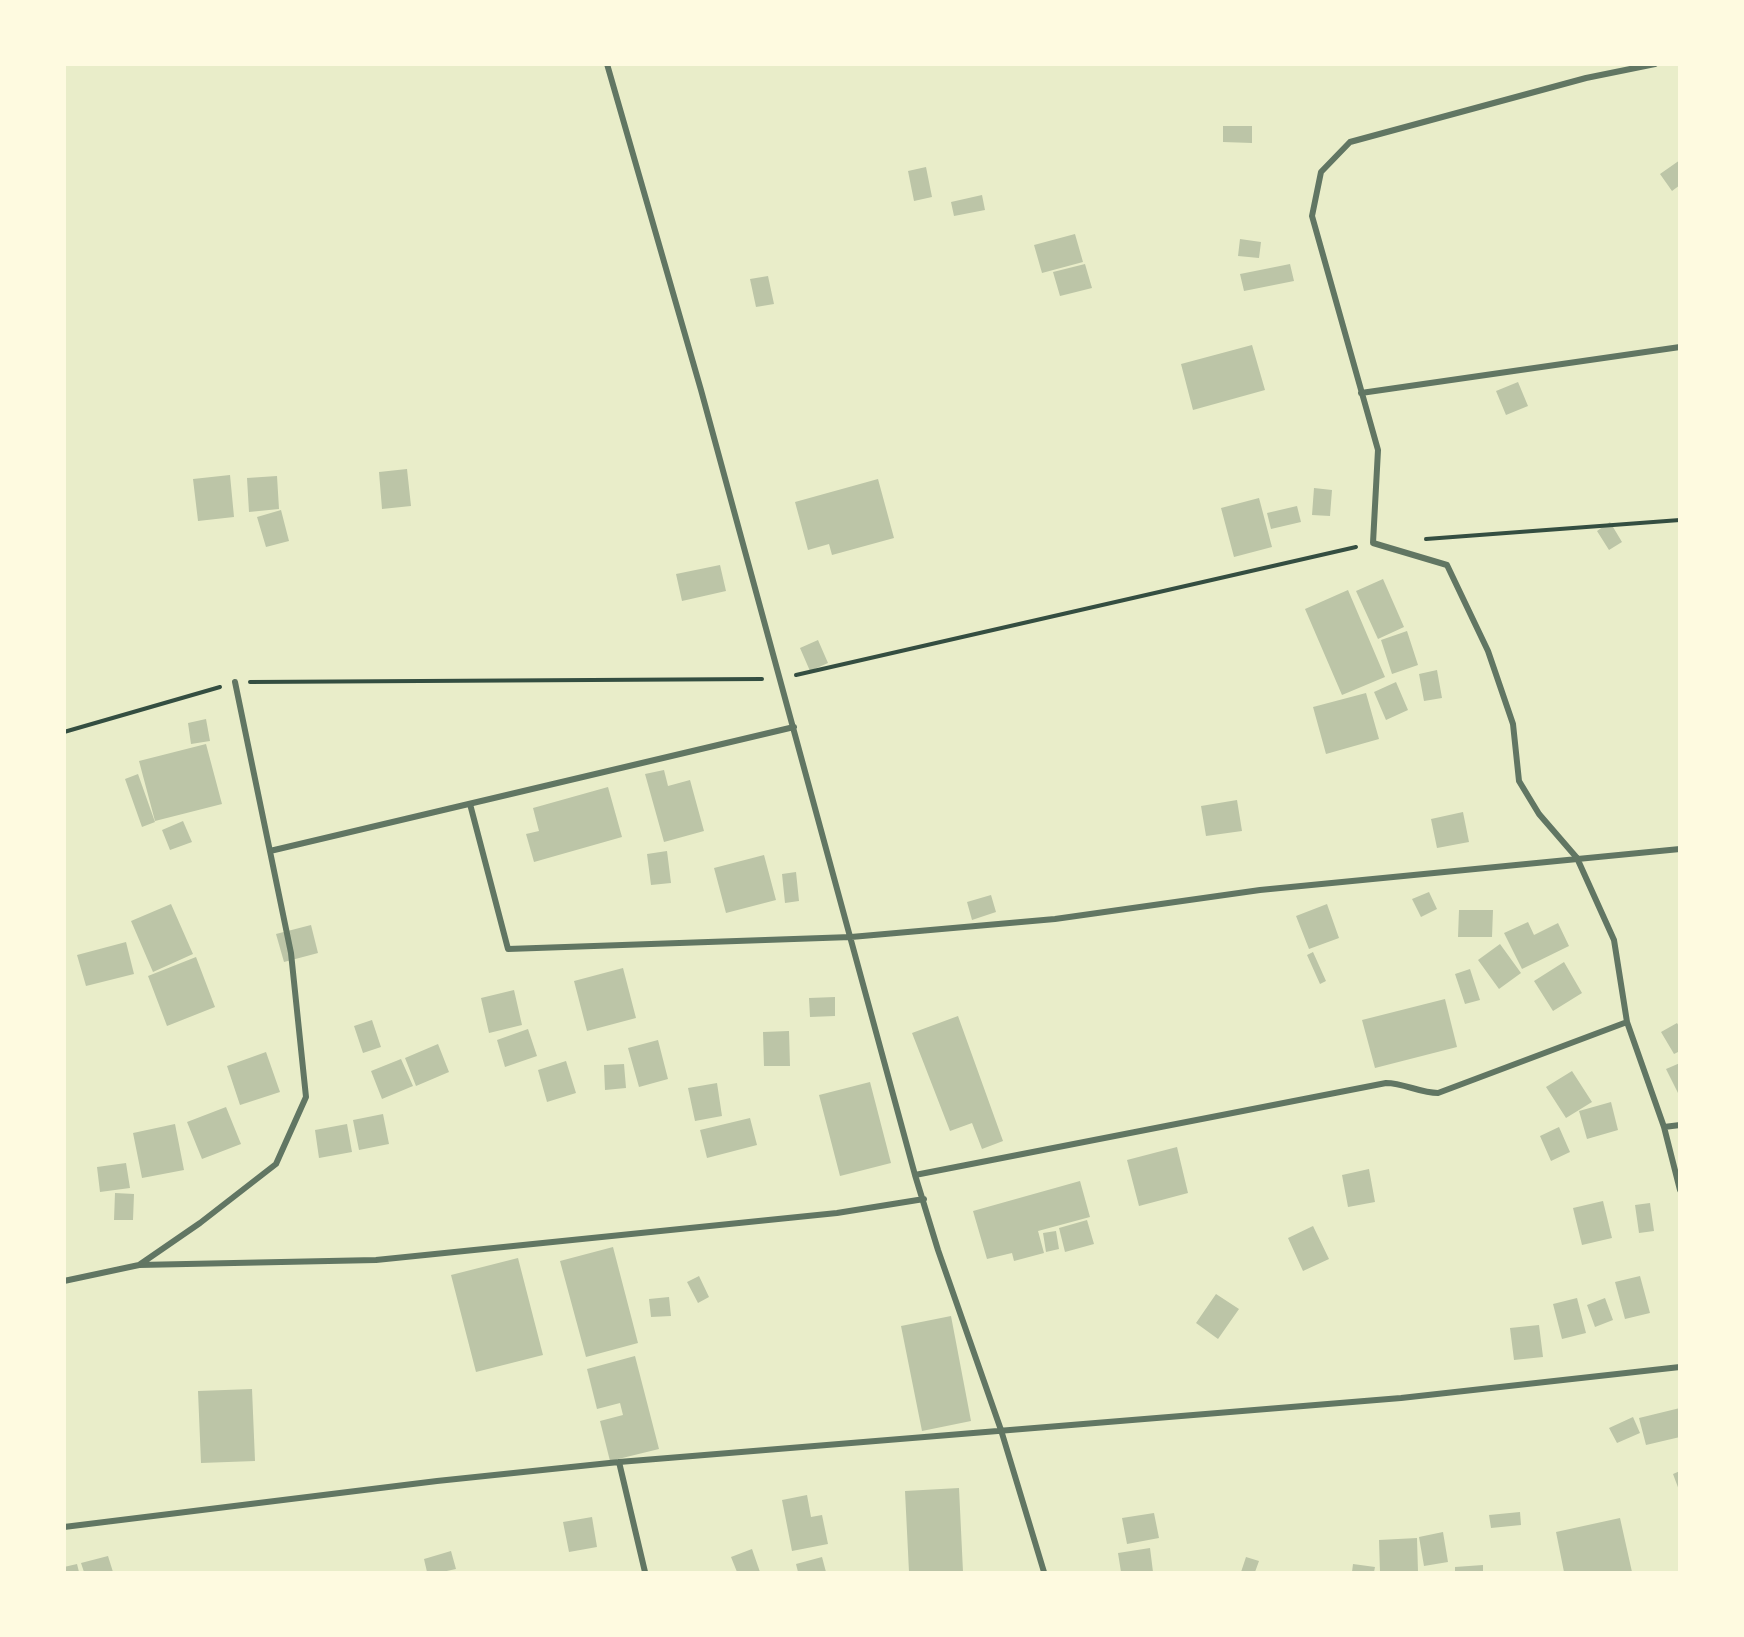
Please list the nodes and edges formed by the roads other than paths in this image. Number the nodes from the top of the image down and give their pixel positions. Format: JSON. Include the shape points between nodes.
{"nodes":[{"id":1,"x":607,"y":64,"type":"edge"},
{"id":2,"x":1655,"y":64,"type":"edge"},
{"id":3,"x":1680,"y":346,"type":"edge"},
{"id":4,"x":1361,"y":393,"type":"junction"},
{"id":5,"x":235,"y":682,"type":"road end"},
{"id":6,"x":794,"y":727,"type":"junction"},
{"id":7,"x":470,"y":804,"type":"junction"},
{"id":8,"x":1680,"y":849,"type":"edge"},
{"id":9,"x":270,"y":851,"type":"junction"},
{"id":10,"x":1577,"y":858,"type":"junction"},
{"id":11,"x":851,"y":938,"type":"junction"},
{"id":12,"x":1627,"y":1022,"type":"junction"},
{"id":13,"x":1680,"y":1125,"type":"edge"},
{"id":14,"x":1664,"y":1127,"type":"junction"},
{"id":15,"x":915,"y":1174,"type":"junction"},
{"id":16,"x":1680,"y":1190,"type":"edge"},
{"id":17,"x":924,"y":1200,"type":"junction"},
{"id":18,"x":139,"y":1265,"type":"junction"},
{"id":19,"x":64,"y":1281,"type":"edge"},
{"id":20,"x":1680,"y":1367,"type":"edge"},
{"id":21,"x":1001,"y":1430,"type":"junction"},
{"id":22,"x":619,"y":1462,"type":"junction"},
{"id":23,"x":64,"y":1527,"type":"edge"},
{"id":24,"x":645,"y":1572,"type":"edge"},
{"id":25,"x":1044,"y":1572,"type":"edge"}],
"edges":[{"from":1,"to":6,"type":"street"},
{"from":2,"to":4,"type":"street","via":[[1586,78],[1350,142],[1321,172],[1312,216]]},
{"from":3,"to":4,"type":"street"},
{"from":4,"to":10,"type":"street","via":[[1378,450],[1373,543],[1447,565],[1488,651],[1513,724],[1519,781],[1539,814]]},
{"from":5,"to":9,"type":"street"},
{"from":6,"to":7,"type":"street"},
{"from":6,"to":11,"type":"street"},
{"from":7,"to":9,"type":"street"},
{"from":7,"to":11,"type":"street","via":[[508,949]]},
{"from":8,"to":10,"type":"street"},
{"from":9,"to":18,"type":"street","via":[[291,953],[306,1097],[276,1164]]},
{"from":10,"to":11,"type":"street","via":[[1260,890],[1055,919]]},
{"from":10,"to":12,"type":"street","via":[[1614,940]]},
{"from":11,"to":15,"type":"street"},
{"from":12,"to":14,"type":"street"},
{"from":12,"to":15,"type":"street","via":[[1437,1093],[1386,1083]]},
{"from":13,"to":14,"type":"street"},
{"from":14,"to":16,"type":"street"},
{"from":15,"to":17,"type":"street"},
{"from":17,"to":18,"type":"street","via":[[837,1213],[376,1260]]},
{"from":17,"to":21,"type":"street"},
{"from":18,"to":19,"type":"street"},
{"from":20,"to":21,"type":"street","via":[[1401,1398]]},
{"from":21,"to":22,"type":"street"},
{"from":21,"to":25,"type":"street"},
{"from":22,"to":23,"type":"street"},
{"from":22,"to":24,"type":"street"}]}
